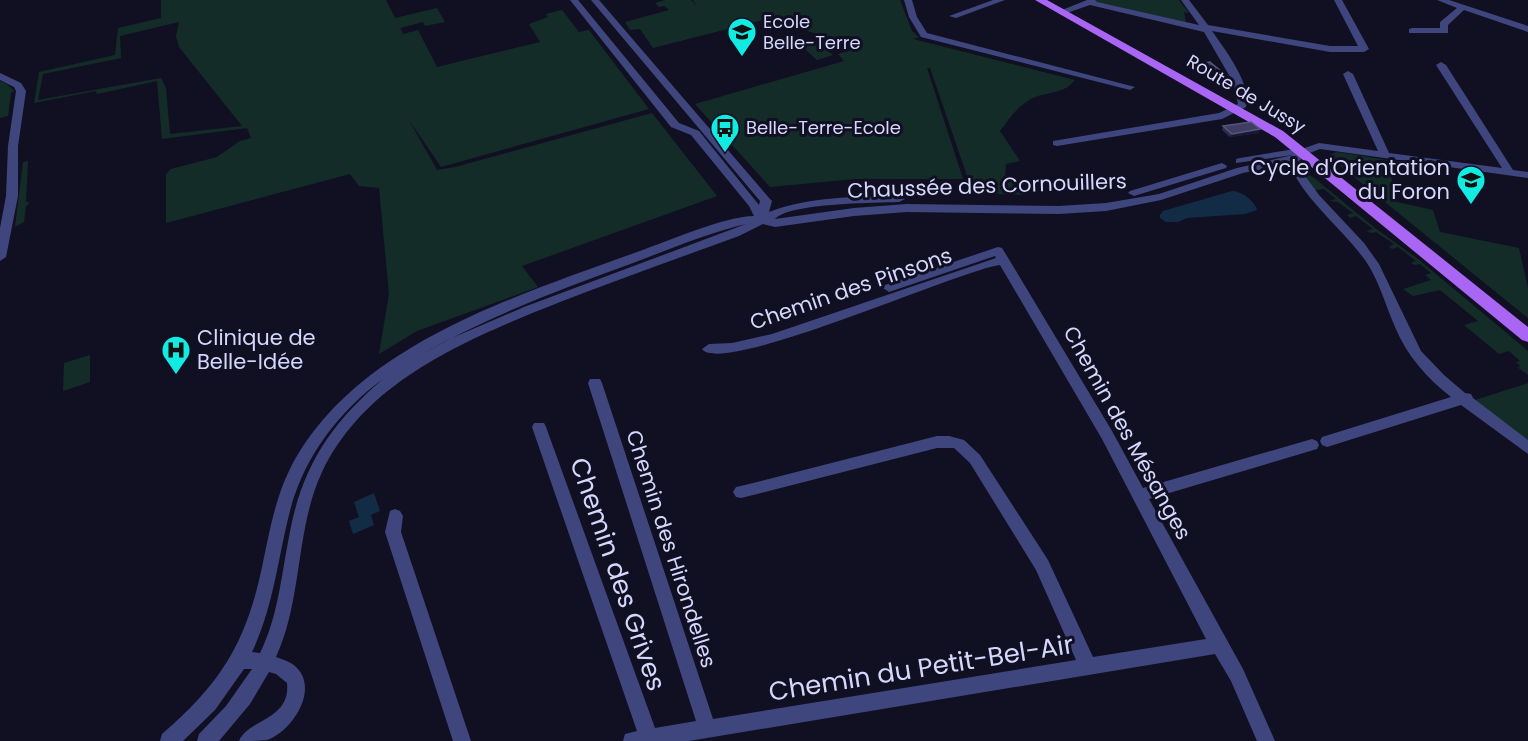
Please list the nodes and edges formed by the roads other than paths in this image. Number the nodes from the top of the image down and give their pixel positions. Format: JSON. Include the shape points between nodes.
{"nodes":[{"id":1,"x":574,"y":0,"type":"edge"},
{"id":2,"x":595,"y":0,"type":"edge"},
{"id":3,"x":908,"y":0,"type":"edge"},
{"id":4,"x":1001,"y":0,"type":"edge"},
{"id":5,"x":1040,"y":0,"type":"edge"},
{"id":6,"x":1185,"y":0,"type":"edge"},
{"id":7,"x":1338,"y":0,"type":"edge"},
{"id":8,"x":1441,"y":0,"type":"edge"},
{"id":9,"x":1091,"y":1,"type":"edge"},
{"id":10,"x":1463,"y":7,"type":"junction"},
{"id":11,"x":1061,"y":12,"type":"junction"},
{"id":12,"x":953,"y":16,"type":"dead end"},
{"id":13,"x":1207,"y":28,"type":"junction"},
{"id":14,"x":1528,"y":29,"type":"edge"},
{"id":15,"x":1412,"y":31,"type":"dead end"},
{"id":16,"x":1441,"y":65,"type":"dead end"},
{"id":17,"x":1348,"y":74,"type":"dead end"},
{"id":18,"x":0,"y":76,"type":"edge"},
{"id":19,"x":1130,"y":87,"type":"dead end"},
{"id":20,"x":1238,"y":109,"type":"junction"},
{"id":21,"x":1057,"y":143,"type":"dead end"},
{"id":22,"x":1303,"y":152,"type":"junction"},
{"id":23,"x":1385,"y":155,"type":"junction"},
{"id":24,"x":1510,"y":173,"type":"junction"},
{"id":25,"x":1528,"y":175,"type":"edge"},
{"id":26,"x":1300,"y":176,"type":"dead end"},
{"id":27,"x":761,"y":220,"type":"junction"},
{"id":28,"x":0,"y":257,"type":"edge"},
{"id":29,"x":1004,"y":261,"type":"junction"},
{"id":30,"x":889,"y":288,"type":"dead end"},
{"id":31,"x":1528,"y":336,"type":"edge"},
{"id":32,"x":709,"y":349,"type":"dead end"},
{"id":33,"x":595,"y":383,"type":"dead end"},
{"id":34,"x":1466,"y":398,"type":"junction"},
{"id":35,"x":539,"y":427,"type":"dead end"},
{"id":36,"x":1528,"y":448,"type":"edge"},
{"id":37,"x":741,"y":492,"type":"dead end"},
{"id":38,"x":1139,"y":496,"type":"junction"},
{"id":39,"x":395,"y":516,"type":"dead end"},
{"id":40,"x":1219,"y":645,"type":"junction"},
{"id":41,"x":241,"y":660,"type":"junction"},
{"id":42,"x":266,"y":663,"type":"junction"},
{"id":43,"x":1088,"y":667,"type":"junction"},
{"id":44,"x":707,"y":728,"type":"junction"},
{"id":45,"x":640,"y":740,"type":"edge"},
{"id":46,"x":169,"y":741,"type":"edge"},
{"id":47,"x":206,"y":741,"type":"edge"},
{"id":48,"x":248,"y":741,"type":"edge"},
{"id":49,"x":462,"y":741,"type":"edge"},
{"id":50,"x":1266,"y":741,"type":"edge"}],
"edges":[{"from":1,"to":27,"type":"street","via":[[675,125],[695,133],[754,205]]},
{"from":2,"to":27,"type":"street","via":[[766,201]]},
{"from":3,"to":19,"type":"street","via":[[924,35]]},
{"from":4,"to":12,"type":"street"},
{"from":5,"to":11,"type":"main road","name":"Route de Jussy"},
{"from":6,"to":13,"type":"street"},
{"from":7,"to":13,"type":"street","via":[[1364,49],[1330,49]]},
{"from":8,"to":10,"type":"street"},
{"from":9,"to":11,"type":"street"},
{"from":9,"to":13,"type":"street"},
{"from":10,"to":14,"type":"street"},
{"from":10,"to":15,"type":"street","via":[[1443,24],[1445,31]]},
{"from":11,"to":20,"type":"main road","name":"Route de Jussy"},
{"from":13,"to":20,"type":"street","via":[[1242,92],[1244,102]]},
{"from":16,"to":24,"type":"street"},
{"from":17,"to":23,"type":"street"},
{"from":18,"to":28,"type":"street","via":[[18,85],[21,91],[14,129],[12,196]]},
{"from":20,"to":21,"type":"street","via":[[1222,116]]},
{"from":20,"to":22,"type":"main road","name":"Route de Jussy"},
{"from":22,"to":23,"type":"street","name":"Chaussée des Cornouillers","via":[[1326,146]]},
{"from":22,"to":27,"type":"street","name":"Chaussée des Cornouillers","via":[[1251,159],[1147,191],[1105,199],[861,200],[788,209]]},
{"from":22,"to":31,"type":"main road","name":"Route de Jussy"},
{"from":23,"to":24,"type":"street","name":"Chaussée des Cornouillers"},
{"from":24,"to":25,"type":"street","name":"Chaussée des Cornouillers"},
{"from":26,"to":34,"type":"street","via":[[1370,258],[1417,356]]},
{"from":27,"to":41,"type":"street","name":"Chaussée des Cornouillers","via":[[744,220],[673,243],[503,309],[422,346],[368,383],[326,426],[296,473],[277,527],[260,616]]},
{"from":27,"to":42,"type":"street","name":"Chaussée des Cornouillers","via":[[744,231],[633,269],[470,335],[433,354],[356,411],[316,470],[304,499],[284,611]]},
{"from":29,"to":30,"type":"street","via":[[998,251]]},
{"from":29,"to":32,"type":"street","name":"Chemin des Pinsons","via":[[774,338]]},
{"from":29,"to":38,"type":"street","name":"Chemin des Mésanges"},
{"from":33,"to":44,"type":"street","name":"Chemin des Hirondelles"},
{"from":34,"to":36,"type":"street"},
{"from":34,"to":38,"type":"street"},
{"from":35,"to":45,"type":"street","name":"Chemin des Grives"},
{"from":37,"to":43,"type":"street","via":[[937,442],[959,443],[975,459],[1042,565]]},
{"from":38,"to":40,"type":"street","name":"Chemin des Mésanges"},
{"from":39,"to":49,"type":"street","via":[[393,532]]},
{"from":40,"to":43,"type":"street","name":"Chemin du Petit-Bel-Air"},
{"from":40,"to":50,"type":"street","name":"Chemin des Mésanges","via":[[1238,675]]},
{"from":41,"to":42,"type":"street"},
{"from":41,"to":46,"type":"street","name":"Chaussée des Cornouillers","via":[[213,700]]},
{"from":42,"to":47,"type":"street","name":"Chaussée des Cornouillers","via":[[232,714]]},
{"from":42,"to":48,"type":"street","via":[[289,672],[297,692],[278,723]]},
{"from":43,"to":44,"type":"street","name":"Chemin du Petit-Bel-Air"},
{"from":44,"to":45,"type":"street","name":"Chemin du Petit-Bel-Air"}]}
